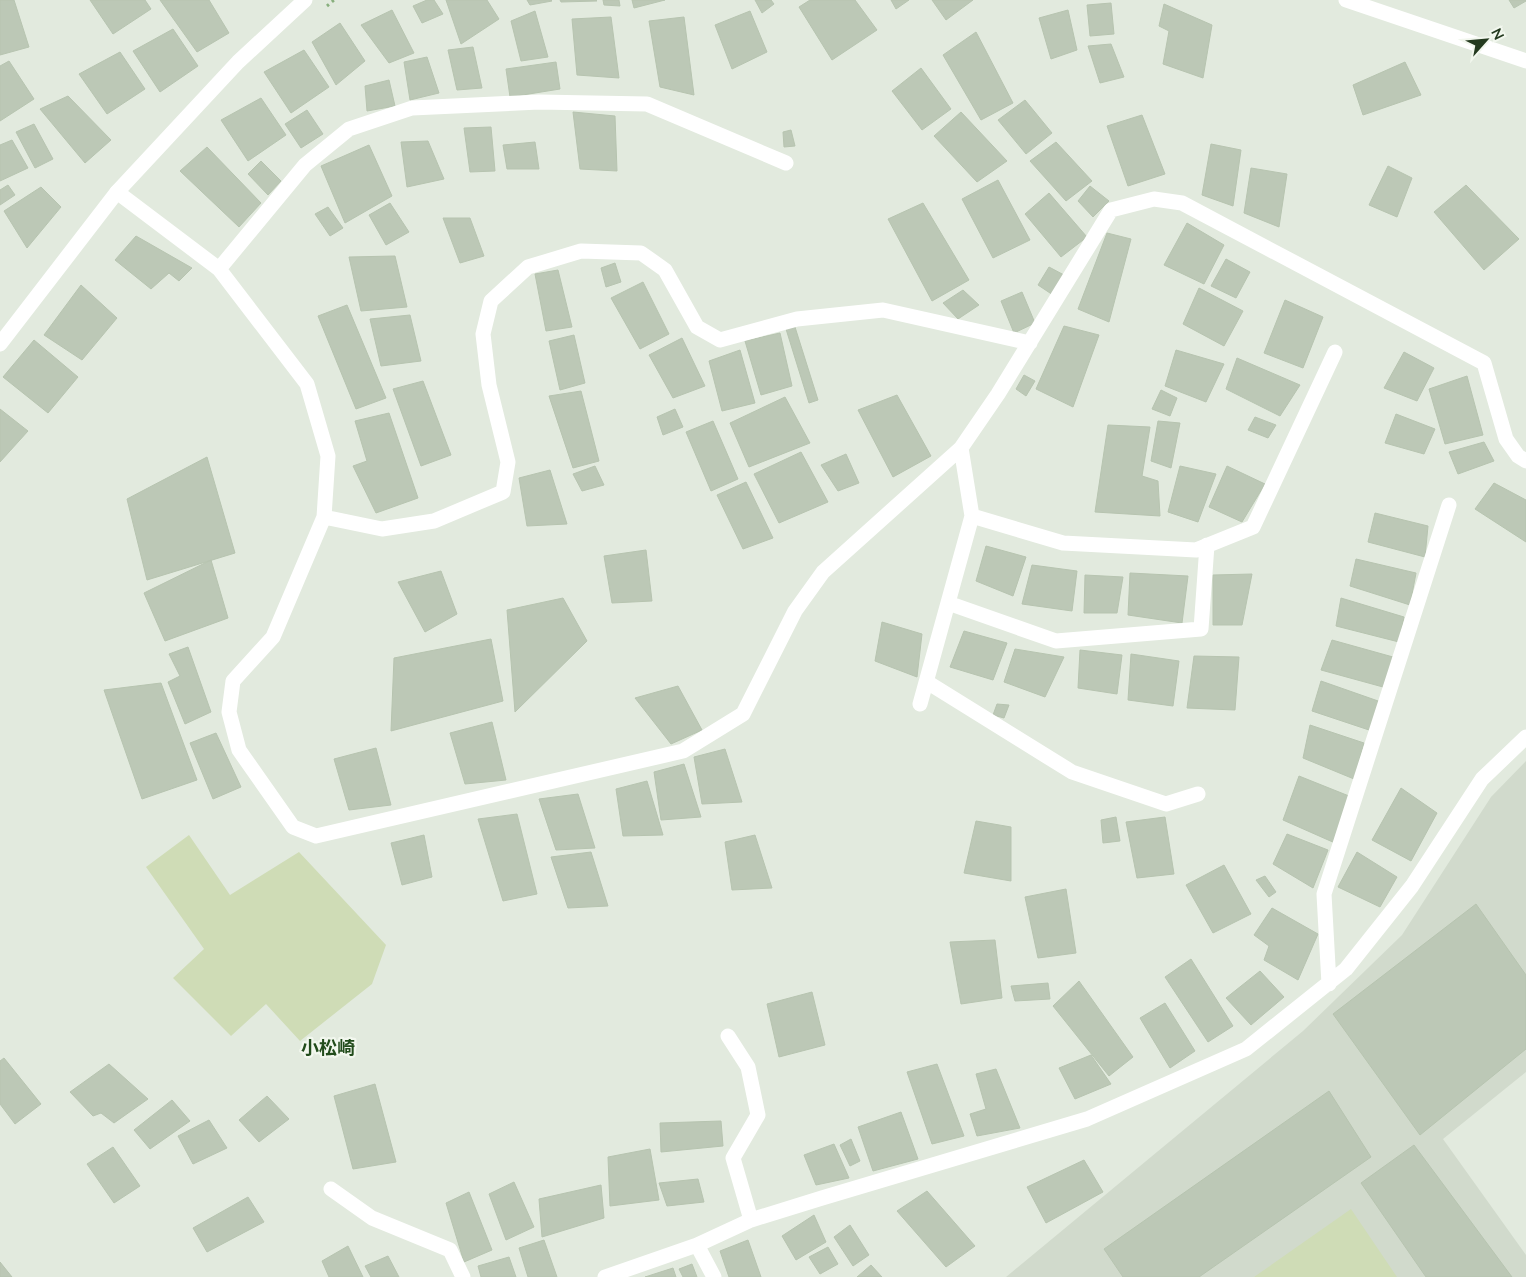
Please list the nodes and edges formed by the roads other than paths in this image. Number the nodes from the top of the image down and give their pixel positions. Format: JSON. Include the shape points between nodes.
{"nodes":[{"id":1,"x":305,"y":0,"type":"edge"},
{"id":2,"x":1346,"y":0,"type":"edge"},
{"id":3,"x":1526,"y":61,"type":"edge"},
{"id":4,"x":786,"y":163,"type":"dead end"},
{"id":5,"x":118,"y":192,"type":"junction"},
{"id":6,"x":220,"y":268,"type":"junction"},
{"id":7,"x":1030,"y":343,"type":"junction"},
{"id":8,"x":0,"y":344,"type":"edge"},
{"id":9,"x":1335,"y":352,"type":"dead end"},
{"id":10,"x":961,"y":448,"type":"junction"},
{"id":11,"x":1526,"y":461,"type":"edge"},
{"id":12,"x":1449,"y":505,"type":"dead end"},
{"id":13,"x":972,"y":516,"type":"junction"},
{"id":14,"x":324,"y":517,"type":"junction"},
{"id":15,"x":1207,"y":545,"type":"junction"},
{"id":16,"x":948,"y":603,"type":"junction"},
{"id":17,"x":926,"y":682,"type":"junction"},
{"id":18,"x":920,"y":704,"type":"dead end"},
{"id":19,"x":1526,"y":737,"type":"edge"},
{"id":20,"x":1198,"y":794,"type":"dead end"},
{"id":21,"x":1329,"y":984,"type":"junction"},
{"id":22,"x":728,"y":1036,"type":"dead end"},
{"id":23,"x":331,"y":1189,"type":"dead end"},
{"id":24,"x":751,"y":1220,"type":"junction"},
{"id":25,"x":697,"y":1245,"type":"junction"},
{"id":26,"x":464,"y":1277,"type":"edge"},
{"id":27,"x":605,"y":1277,"type":"edge"},
{"id":28,"x":714,"y":1277,"type":"edge"}],
"edges":[{"from":1,"to":5,"type":"street","via":[[238,62]]},
{"from":2,"to":3,"type":"street"},
{"from":4,"to":6,"type":"street","via":[[647,104],[539,102],[412,108],[349,129],[305,164]]},
{"from":5,"to":6,"type":"street"},
{"from":5,"to":8,"type":"street"},
{"from":6,"to":14,"type":"street","via":[[307,384],[328,456]]},
{"from":7,"to":10,"type":"street"},
{"from":7,"to":11,"type":"street","via":[[1111,210],[1154,199],[1182,203],[1484,363],[1506,438],[1518,456]]},
{"from":7,"to":14,"type":"street","via":[[882,310],[798,319],[720,340],[697,327],[665,270],[641,253],[581,251],[528,267],[491,301],[483,334],[489,385],[508,462],[502,492],[434,522],[382,529]]},
{"from":9,"to":15,"type":"street","via":[[1253,527]]},
{"from":10,"to":13,"type":"street"},
{"from":10,"to":14,"type":"street","via":[[823,572],[795,611],[743,714],[683,751],[316,836],[293,827],[287,819],[239,750],[229,712],[233,680],[273,637]]},
{"from":12,"to":21,"type":"street","via":[[1324,894]]},
{"from":13,"to":15,"type":"street","via":[[1064,543],[1196,550]]},
{"from":13,"to":16,"type":"street"},
{"from":15,"to":16,"type":"street","via":[[1201,629],[1056,640]]},
{"from":16,"to":17,"type":"street"},
{"from":17,"to":18,"type":"street"},
{"from":17,"to":20,"type":"street","via":[[1072,772],[1166,804]]},
{"from":19,"to":21,"type":"street","via":[[1482,778],[1412,886],[1346,969]]},
{"from":21,"to":24,"type":"street","via":[[1246,1049],[1087,1119]]},
{"from":22,"to":24,"type":"street","via":[[748,1067],[758,1116],[733,1158]]},
{"from":23,"to":26,"type":"street","via":[[372,1218],[450,1250]]},
{"from":24,"to":25,"type":"street"},
{"from":25,"to":27,"type":"street"},
{"from":25,"to":28,"type":"street"}]}
